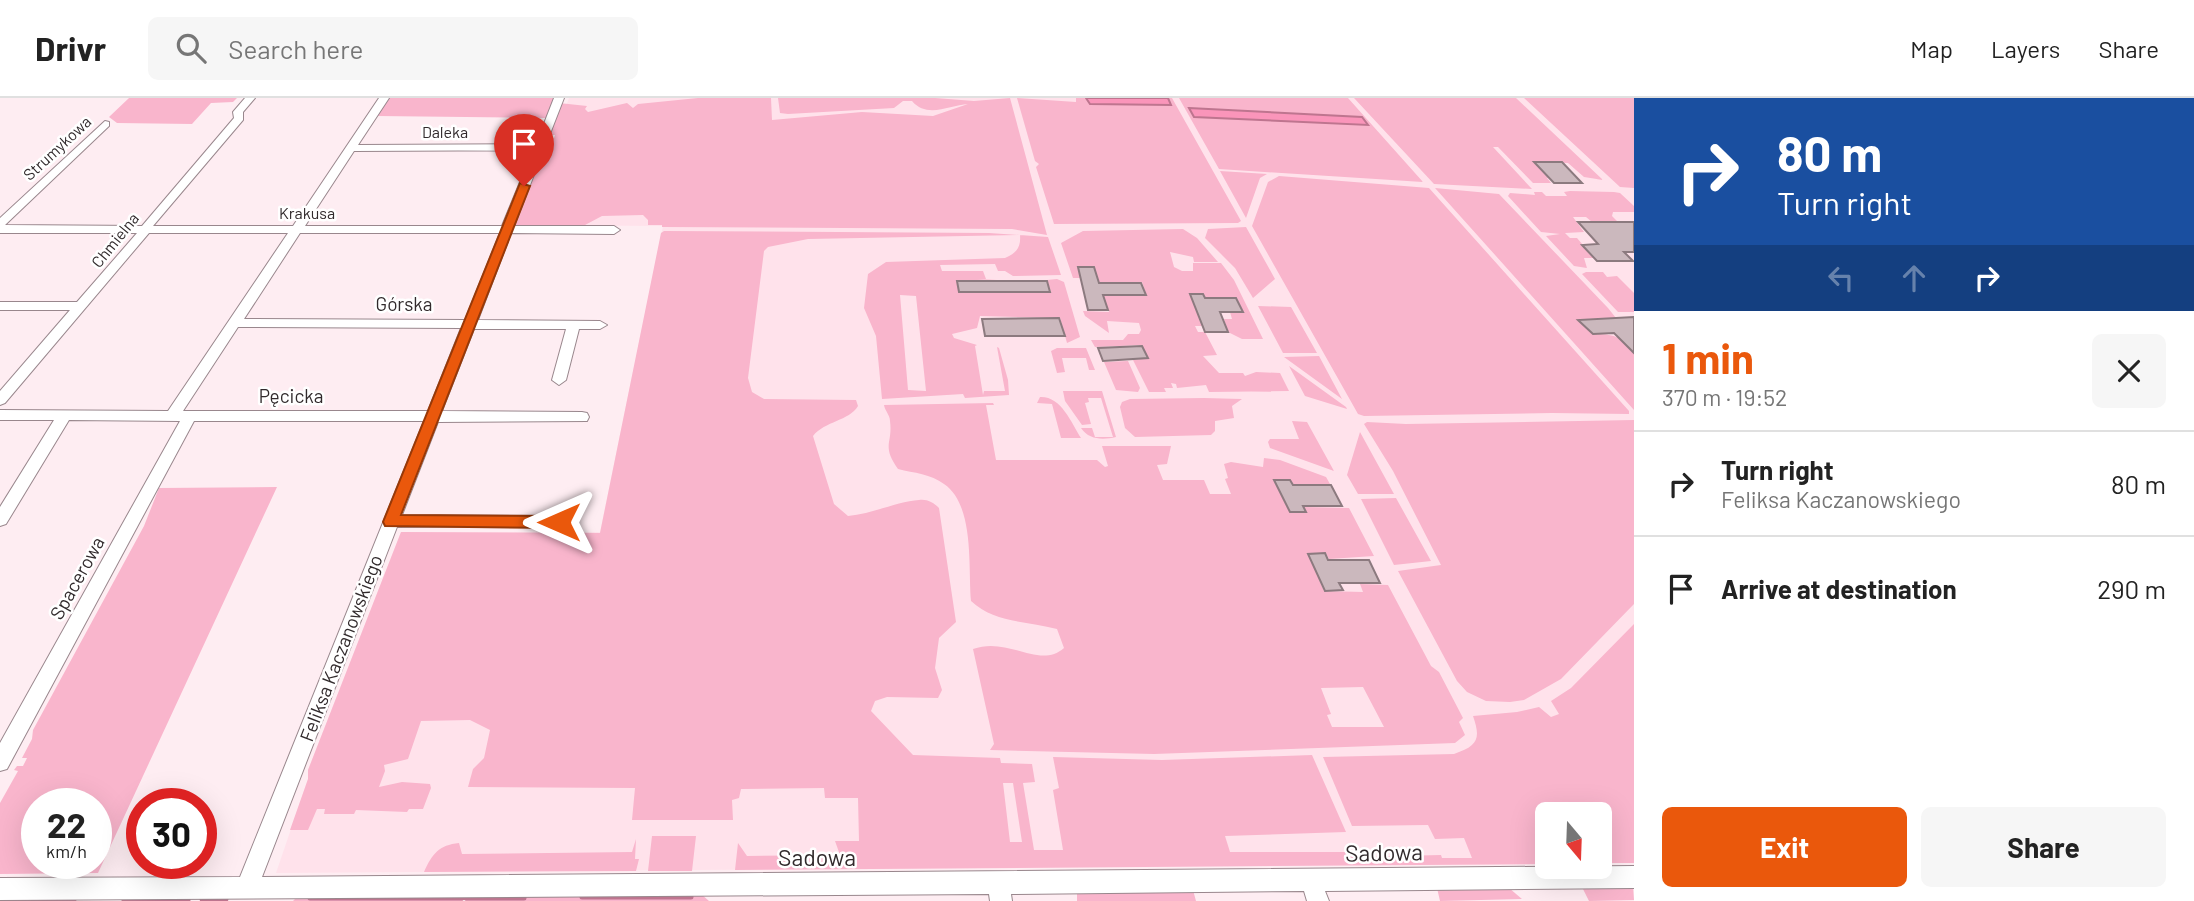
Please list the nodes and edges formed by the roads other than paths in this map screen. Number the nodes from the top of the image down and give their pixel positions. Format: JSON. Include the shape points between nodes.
{"nodes":[{"id":1,"x":250,"y":98,"type":"edge"},
{"id":2,"x":384,"y":98,"type":"edge"},
{"id":3,"x":559,"y":98,"type":"edge"},
{"id":4,"x":105,"y":124,"type":"dead end"},
{"id":5,"x":539,"y":147,"type":"junction"},
{"id":6,"x":350,"y":148,"type":"junction"},
{"id":7,"x":0,"y":223,"type":"edge"},
{"id":8,"x":0,"y":229,"type":"edge"},
{"id":9,"x":146,"y":229,"type":"junction"},
{"id":10,"x":295,"y":229,"type":"junction"},
{"id":11,"x":506,"y":230,"type":"junction"},
{"id":12,"x":614,"y":230,"type":"dead end"},
{"id":13,"x":0,"y":306,"type":"edge"},
{"id":14,"x":81,"y":306,"type":"junction"},
{"id":15,"x":234,"y":323,"type":"junction"},
{"id":16,"x":469,"y":324,"type":"junction"},
{"id":17,"x":574,"y":325,"type":"junction"},
{"id":18,"x":600,"y":325,"type":"dead end"},
{"id":19,"x":559,"y":380,"type":"dead end"},
{"id":20,"x":0,"y":400,"type":"edge"},
{"id":21,"x":0,"y":415,"type":"edge"},
{"id":22,"x":65,"y":415,"type":"junction"},
{"id":23,"x":181,"y":415,"type":"junction"},
{"id":24,"x":433,"y":416,"type":"junction"},
{"id":25,"x":582,"y":417,"type":"dead end"},
{"id":26,"x":0,"y":520,"type":"edge"},
{"id":27,"x":391,"y":522,"type":"junction"},
{"id":28,"x":559,"y":522,"type":"dead end"},
{"id":29,"x":0,"y":762,"type":"edge"},
{"id":30,"x":1634,"y":877,"type":"edge"},
{"id":31,"x":247,"y":887,"type":"junction"},
{"id":32,"x":0,"y":889,"type":"edge"},
{"id":33,"x":1314,"y":891,"type":"edge"},
{"id":34,"x":1000,"y":892,"type":"edge"},
{"id":35,"x":719,"y":893,"type":"edge"},
{"id":36,"x":286,"y":894,"type":"edge"}],
"edges":[{"from":1,"to":9,"type":"street","name":"Chmielna","via":[[238,112],[239,118]]},
{"from":2,"to":6,"type":"street","name":"Spacerowa"},
{"from":3,"to":5,"type":"street","name":"Feliksa Kaczanowskiego"},
{"from":4,"to":7,"type":"street","name":"Strumykowa"},
{"from":5,"to":6,"type":"street","name":"Daleka"},
{"from":5,"to":11,"type":"street","name":"Feliksa Kaczanowskiego"},
{"from":6,"to":10,"type":"street","name":"Spacerowa"},
{"from":8,"to":9,"type":"street","name":"Krakusa"},
{"from":9,"to":10,"type":"street","name":"Krakusa"},
{"from":9,"to":14,"type":"street","name":"Chmielna"},
{"from":10,"to":11,"type":"street","name":"Krakusa"},
{"from":10,"to":15,"type":"street","name":"Spacerowa"},
{"from":11,"to":12,"type":"street","name":"Krakusa"},
{"from":11,"to":16,"type":"street","name":"Feliksa Kaczanowskiego"},
{"from":13,"to":14,"type":"street"},
{"from":14,"to":20,"type":"street","name":"Chmielna"},
{"from":15,"to":16,"type":"street","name":"Górska"},
{"from":15,"to":23,"type":"street","name":"Spacerowa"},
{"from":16,"to":17,"type":"street","name":"Górska"},
{"from":16,"to":24,"type":"street","name":"Feliksa Kaczanowskiego"},
{"from":17,"to":18,"type":"street","name":"Górska"},
{"from":17,"to":19,"type":"street"},
{"from":21,"to":22,"type":"street","name":"Pęcicka"},
{"from":22,"to":23,"type":"street","name":"Pęcicka"},
{"from":22,"to":26,"type":"street"},
{"from":23,"to":24,"type":"street","name":"Pęcicka"},
{"from":23,"to":29,"type":"street","name":"Spacerowa"},
{"from":24,"to":25,"type":"street","name":"Pęcicka"},
{"from":24,"to":27,"type":"street","name":"Feliksa Kaczanowskiego"},
{"from":27,"to":28,"type":"street"},
{"from":27,"to":31,"type":"street","name":"Feliksa Kaczanowskiego"},
{"from":30,"to":33,"type":"street","name":"Sadowa"},
{"from":31,"to":32,"type":"street","name":"Sadowa"},
{"from":31,"to":36,"type":"street","name":"Sadowa"},
{"from":33,"to":34,"type":"street","name":"Sadowa"},
{"from":34,"to":35,"type":"street","name":"Sadowa"},
{"from":35,"to":36,"type":"street","name":"Sadowa"}]}
